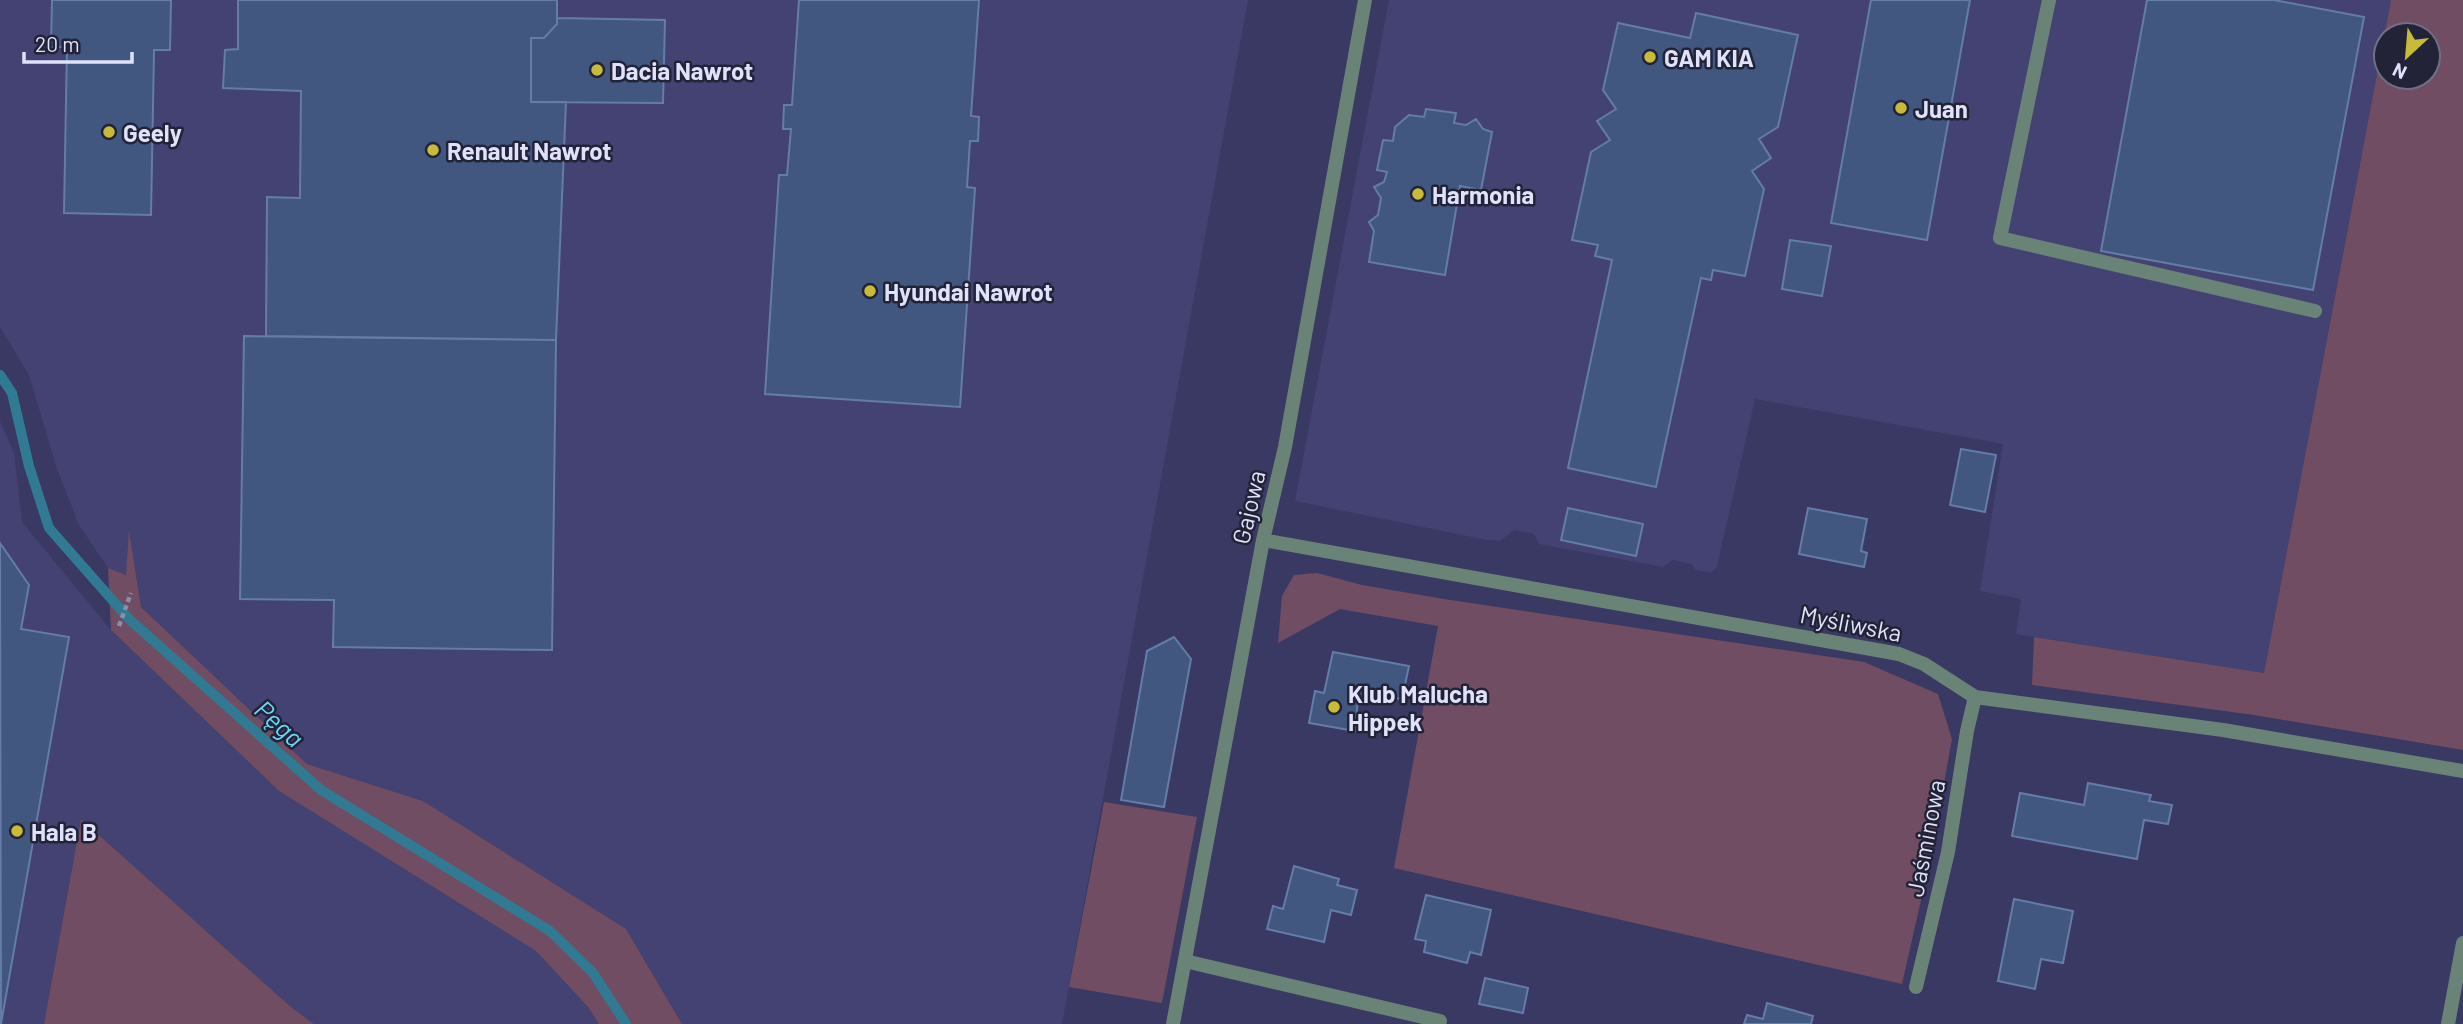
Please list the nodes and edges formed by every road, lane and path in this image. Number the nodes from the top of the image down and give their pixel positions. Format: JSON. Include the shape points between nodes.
{"nodes":[{"id":1,"x":1359,"y":0,"type":"edge"},
{"id":2,"x":1365,"y":0,"type":"edge"},
{"id":3,"x":2049,"y":0,"type":"edge"},
{"id":4,"x":2315,"y":311,"type":"dead end"},
{"id":5,"x":1263,"y":540,"type":"junction"},
{"id":6,"x":131,"y":593,"type":"dead end"},
{"id":7,"x":119,"y":626,"type":"dead end"},
{"id":8,"x":1975,"y":697,"type":"junction"},
{"id":9,"x":2463,"y":771,"type":"edge"},
{"id":10,"x":2463,"y":943,"type":"edge"},
{"id":11,"x":1185,"y":961,"type":"junction"},
{"id":12,"x":1916,"y":987,"type":"dead end"},
{"id":13,"x":1440,"y":1021,"type":"dead end"},
{"id":14,"x":1173,"y":1024,"type":"edge"},
{"id":15,"x":2448,"y":1024,"type":"edge"}],
"edges":[{"from":1,"to":2,"type":"street"},
{"from":2,"to":5,"type":"street","name":"Gajowa","via":[[1285,447]]},
{"from":3,"to":4,"type":"street","via":[[2000,238]]},
{"from":5,"to":8,"type":"street","name":"Myśliwska","via":[[1899,654],[1924,664]]},
{"from":5,"to":11,"type":"street","name":"Gajowa"},
{"from":6,"to":7,"type":"path"},
{"from":8,"to":9,"type":"street","name":"Myśliwska","via":[[2224,730]]},
{"from":8,"to":12,"type":"street","name":"Jaśminowa","via":[[1948,852]]},
{"from":10,"to":15,"type":"street"},
{"from":11,"to":13,"type":"street"},
{"from":11,"to":14,"type":"street","name":"Gajowa"}]}
